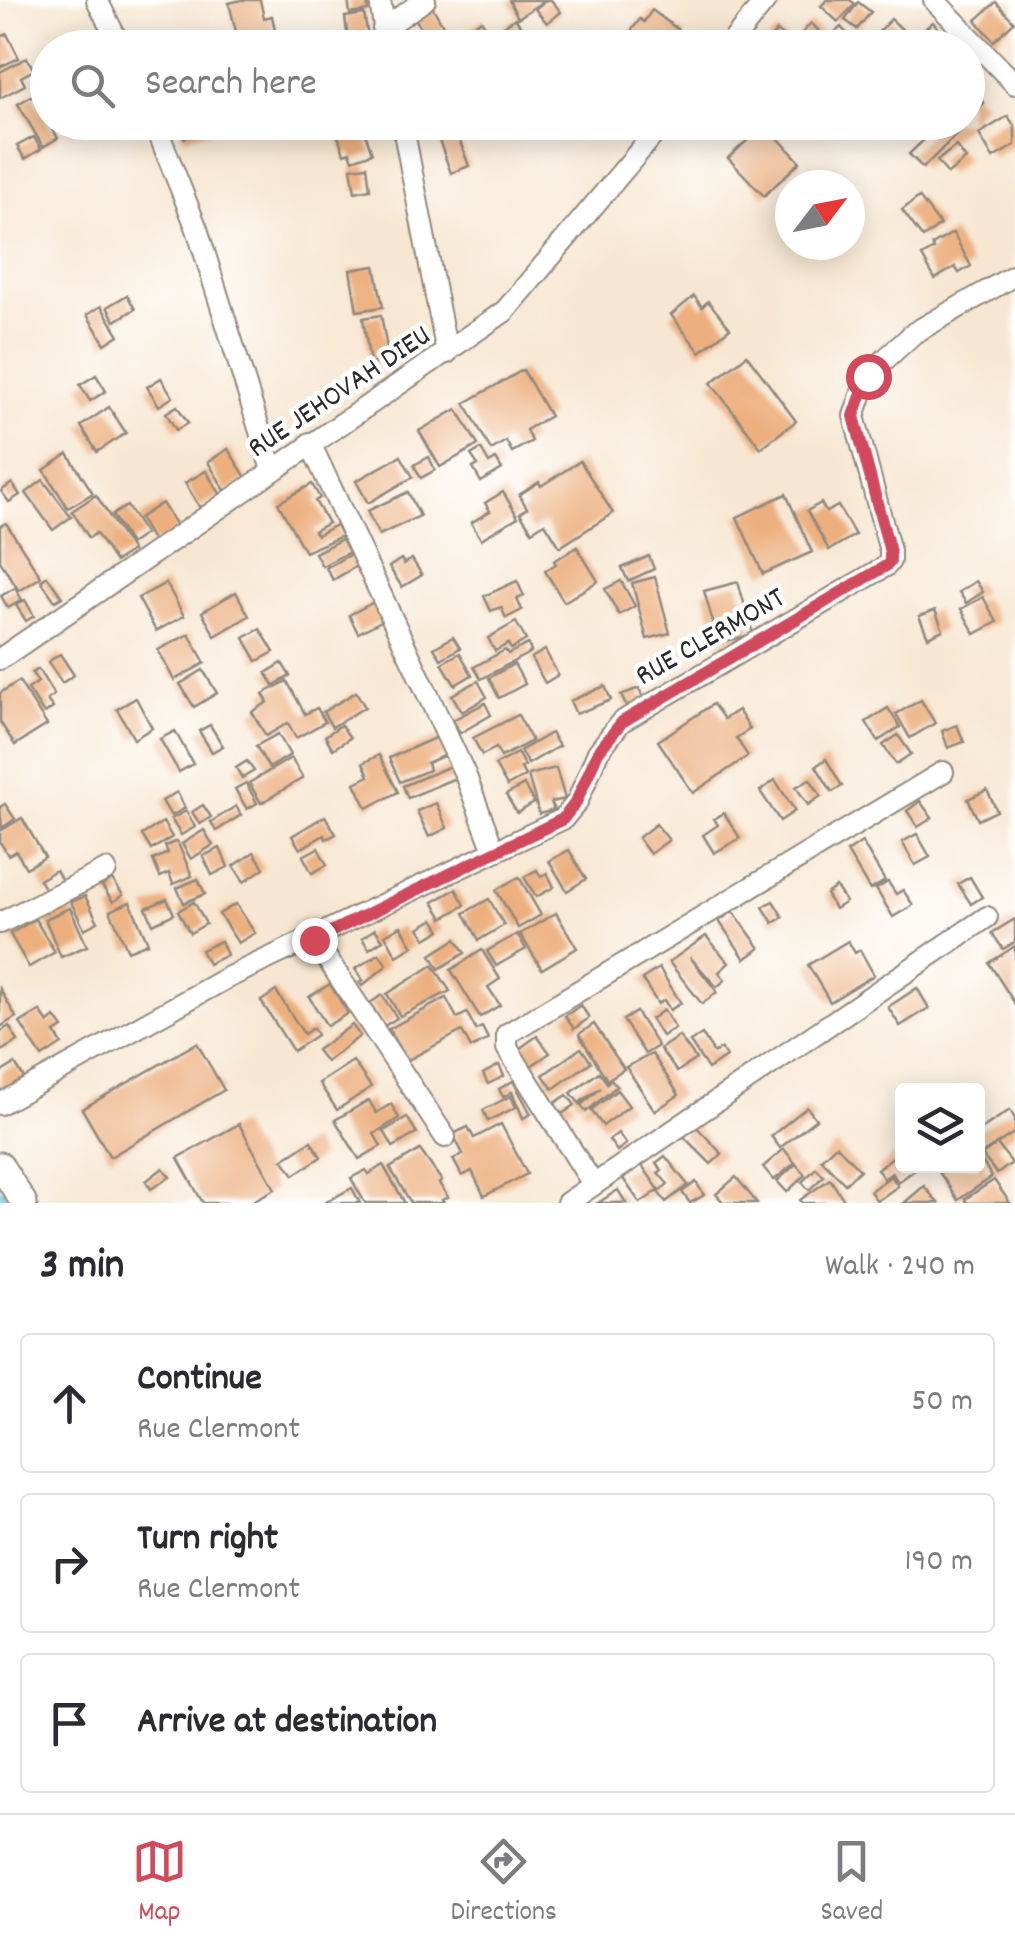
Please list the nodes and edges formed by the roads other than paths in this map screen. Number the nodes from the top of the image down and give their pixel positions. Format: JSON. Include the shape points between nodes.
{"nodes":[{"id":1,"x":97,"y":0,"type":"edge"},
{"id":2,"x":380,"y":0,"type":"edge"},
{"id":3,"x":425,"y":0,"type":"edge"},
{"id":4,"x":766,"y":0,"type":"edge"},
{"id":5,"x":934,"y":0,"type":"edge"},
{"id":6,"x":112,"y":30,"type":"edge"},
{"id":7,"x":384,"y":30,"type":"edge"},
{"id":8,"x":393,"y":30,"type":"edge"},
{"id":9,"x":742,"y":30,"type":"edge"},
{"id":10,"x":963,"y":30,"type":"edge"},
{"id":11,"x":985,"y":53,"type":"edge"},
{"id":12,"x":1015,"y":84,"type":"edge"},
{"id":13,"x":161,"y":140,"type":"edge"},
{"id":14,"x":406,"y":140,"type":"edge"},
{"id":15,"x":649,"y":140,"type":"edge"},
{"id":16,"x":1015,"y":275,"type":"edge"},
{"id":17,"x":447,"y":353,"type":"junction"},
{"id":18,"x":310,"y":443,"type":"junction"},
{"id":19,"x":272,"y":470,"type":"junction"},
{"id":20,"x":0,"y":659,"type":"edge"},
{"id":21,"x":942,"y":772,"type":"dead end"},
{"id":22,"x":494,"y":852,"type":"junction"},
{"id":23,"x":106,"y":870,"type":"dead end"},
{"id":24,"x":987,"y":916,"type":"dead end"},
{"id":25,"x":0,"y":922,"type":"edge"},
{"id":26,"x":314,"y":940,"type":"junction"},
{"id":27,"x":0,"y":1104,"type":"edge"},
{"id":28,"x":444,"y":1136,"type":"dead end"},
{"id":29,"x":0,"y":1165,"type":"edge"},
{"id":30,"x":592,"y":1184,"type":"junction"},
{"id":31,"x":24,"y":1203,"type":"edge"},
{"id":32,"x":567,"y":1203,"type":"edge"}],
"edges":[{"from":1,"to":6,"type":"street"},
{"from":2,"to":7,"type":"street"},
{"from":3,"to":8,"type":"street"},
{"from":4,"to":9,"type":"street"},
{"from":5,"to":10,"type":"street"},
{"from":11,"to":12,"type":"street"},
{"from":13,"to":19,"type":"street","via":[[198,229]]},
{"from":14,"to":17,"type":"street"},
{"from":15,"to":17,"type":"street","name":"RUE JEHOVAH DIEU","via":[[518,299]]},
{"from":16,"to":22,"type":"street","name":"RUE CLERMONT","via":[[914,334],[868,376],[854,416],[890,562],[622,722],[598,752],[573,809]]},
{"from":17,"to":18,"type":"street","name":"RUE JEHOVAH DIEU"},
{"from":18,"to":19,"type":"street","name":"RUE JEHOVAH DIEU"},
{"from":18,"to":22,"type":"street","via":[[465,774]]},
{"from":19,"to":20,"type":"street","name":"RUE JEHOVAH DIEU"},
{"from":21,"to":30,"type":"street","via":[[507,1034],[506,1048]]},
{"from":22,"to":26,"type":"street","name":"RUE CLERMONT"},
{"from":23,"to":25,"type":"street"},
{"from":24,"to":30,"type":"street"},
{"from":26,"to":27,"type":"street","name":"RUE CLERMONT","via":[[225,979]]},
{"from":26,"to":28,"type":"street"},
{"from":29,"to":31,"type":"street"},
{"from":30,"to":32,"type":"street"}]}
